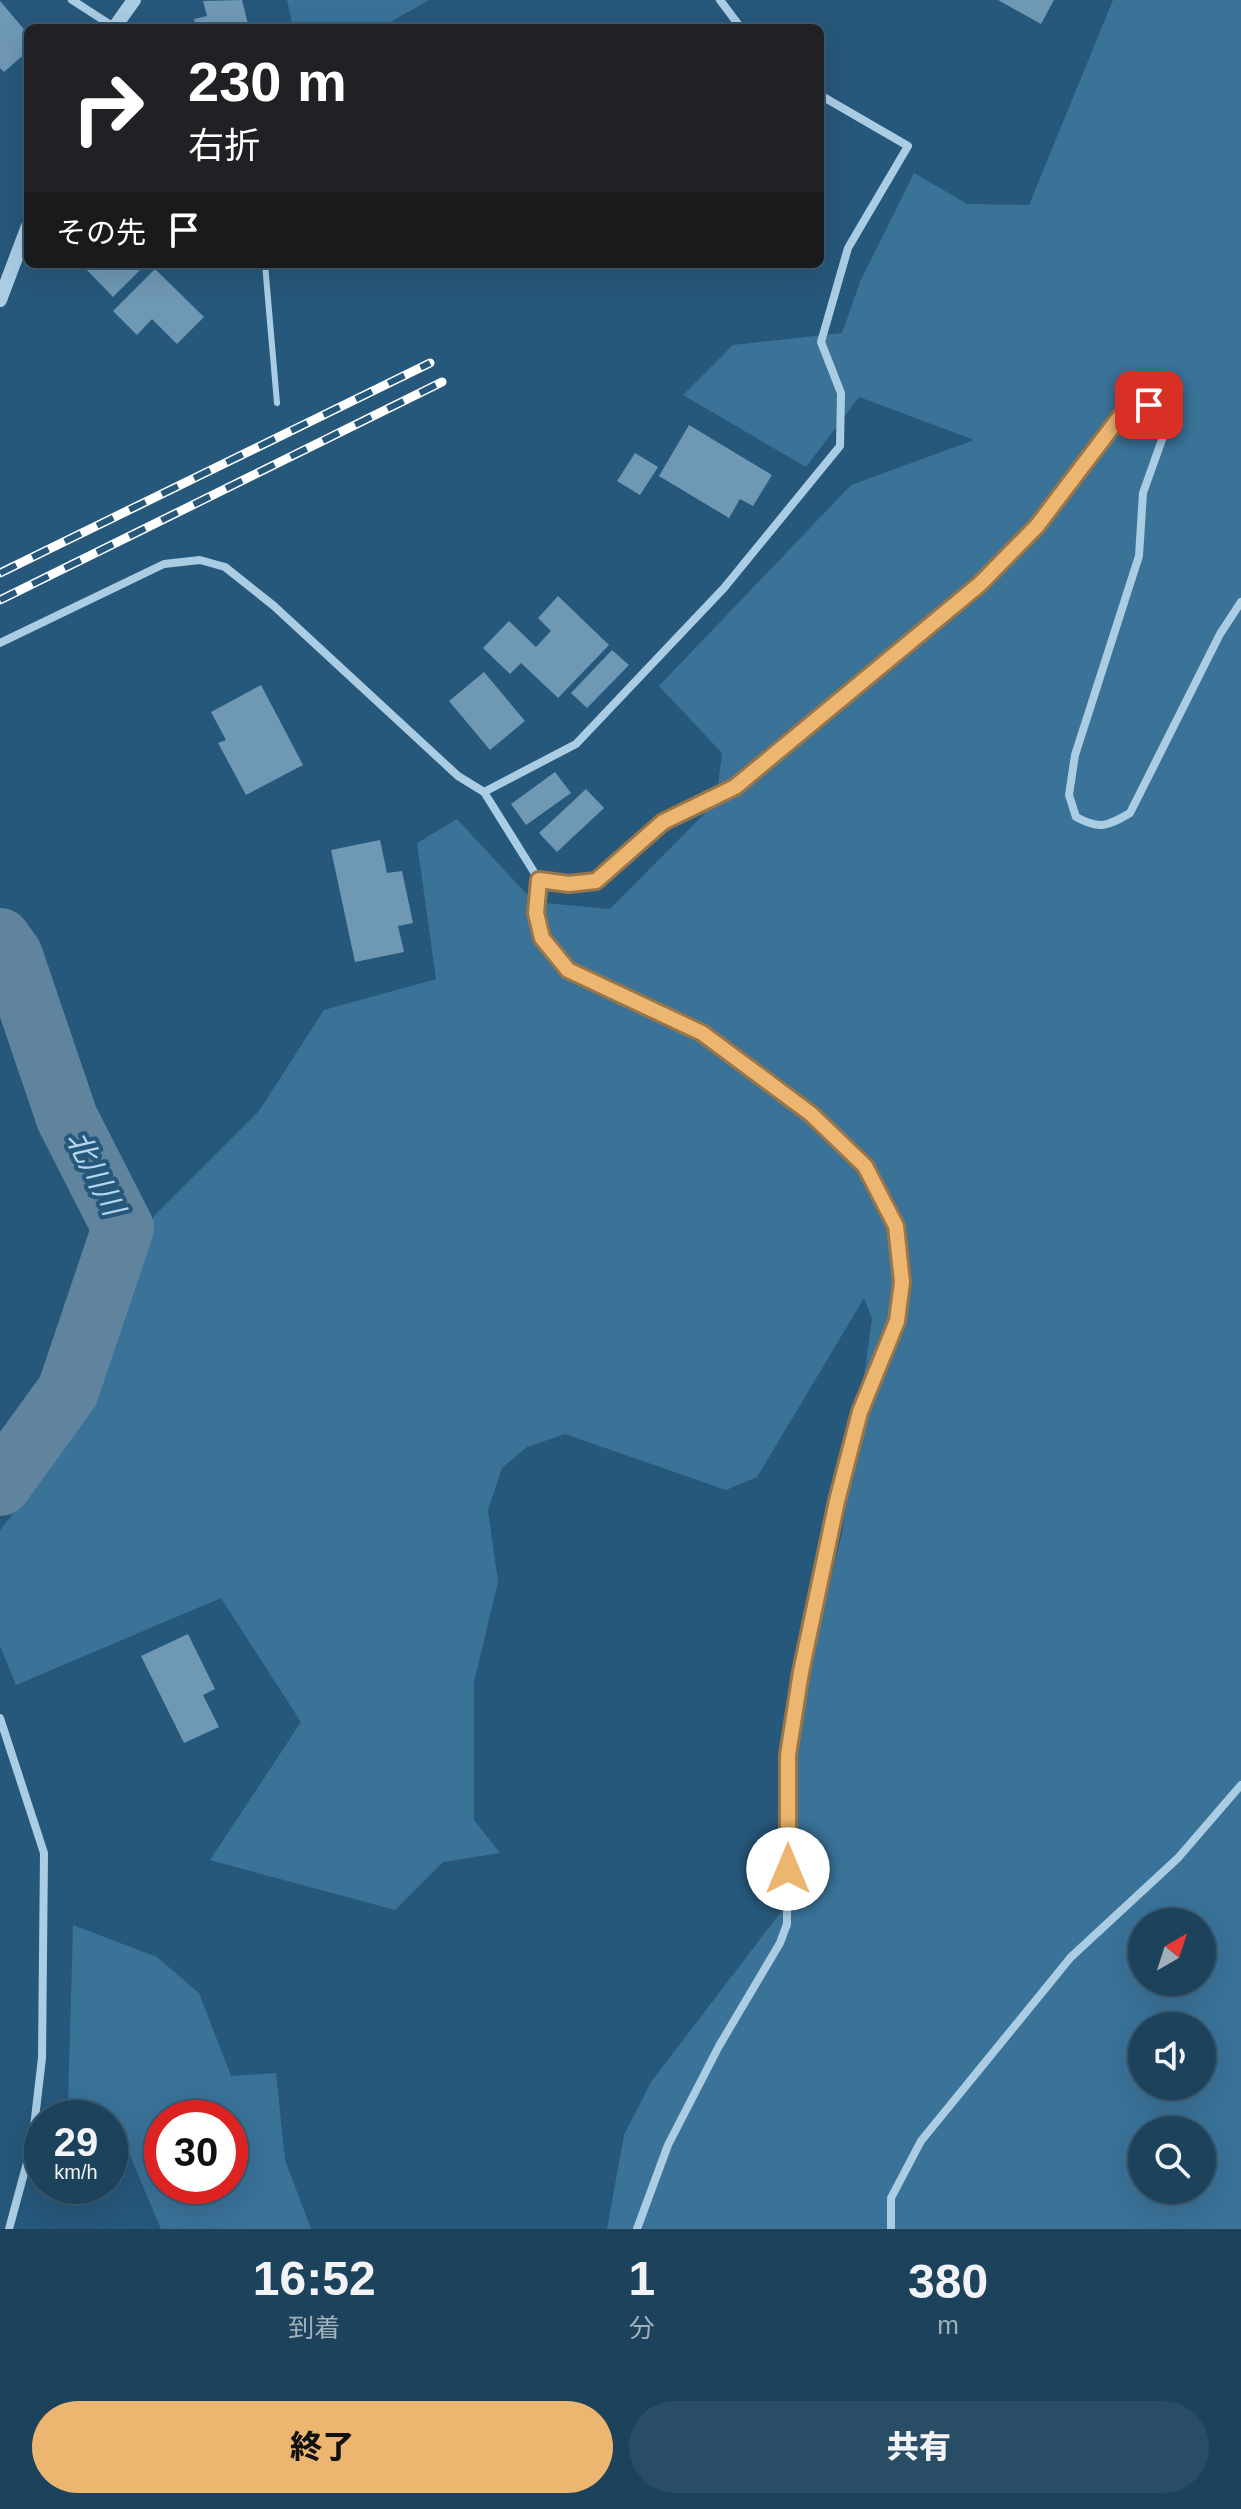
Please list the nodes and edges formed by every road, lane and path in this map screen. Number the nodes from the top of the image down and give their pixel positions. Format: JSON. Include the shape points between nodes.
{"nodes":[{"id":1,"x":72,"y":0,"type":"edge"},
{"id":2,"x":134,"y":0,"type":"edge"},
{"id":3,"x":720,"y":0,"type":"edge"},
{"id":4,"x":108,"y":24,"type":"edge"},
{"id":5,"x":117,"y":24,"type":"edge"},
{"id":6,"x":738,"y":24,"type":"edge"},
{"id":7,"x":824,"y":97,"type":"edge"},
{"id":8,"x":24,"y":237,"type":"edge"},
{"id":9,"x":265,"y":268,"type":"edge"},
{"id":10,"x":0,"y":300,"type":"edge"},
{"id":11,"x":277,"y":403,"type":"dead end"},
{"id":12,"x":1241,"y":602,"type":"edge"},
{"id":13,"x":0,"y":643,"type":"edge"},
{"id":14,"x":484,"y":792,"type":"junction"},
{"id":15,"x":539,"y":880,"type":"junction"},
{"id":16,"x":0,"y":1718,"type":"edge"},
{"id":17,"x":1241,"y":1785,"type":"edge"},
{"id":18,"x":9,"y":2229,"type":"edge"},
{"id":19,"x":637,"y":2229,"type":"edge"},
{"id":20,"x":891,"y":2229,"type":"edge"}],
"edges":[{"from":1,"to":4,"type":"street"},
{"from":2,"to":5,"type":"street"},
{"from":3,"to":6,"type":"street"},
{"from":7,"to":14,"type":"street","via":[[908,146],[848,248],[821,342],[841,393],[840,446],[724,588],[576,744]]},
{"from":8,"to":10,"type":"street"},
{"from":9,"to":11,"type":"lane"},
{"from":12,"to":15,"type":"street","via":[[1130,813],[1111,824],[1092,826],[1076,817],[1069,795],[1075,755],[1139,556],[1143,493],[1167,417],[1149,405],[1132,405],[1037,526],[980,584],[735,787],[663,822],[596,881]]},
{"from":13,"to":14,"type":"street","via":[[164,564],[200,560],[225,567],[458,776]]},
{"from":14,"to":15,"type":"street"},
{"from":15,"to":19,"type":"street","via":[[536,913],[542,938],[568,970],[702,1033],[811,1114],[865,1166],[896,1226],[902,1282],[897,1321],[852,1442],[801,1672],[788,1755],[787,1924],[668,2145]]},
{"from":16,"to":18,"type":"street","via":[[44,1853],[42,2058],[32,2144]]},
{"from":17,"to":20,"type":"street","via":[[1178,1858],[1071,1957],[921,2141],[891,2198]]}]}
